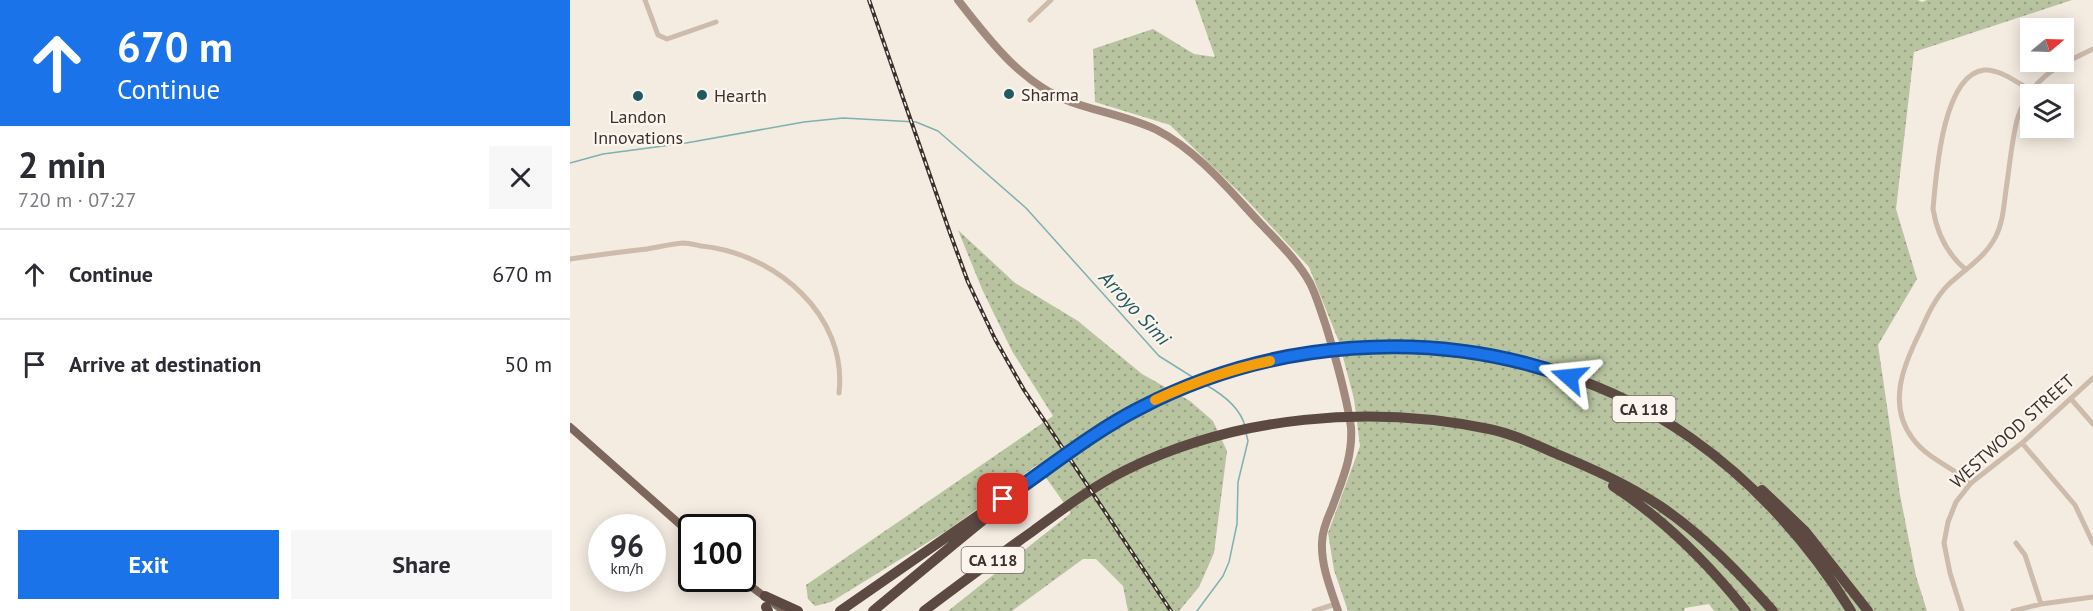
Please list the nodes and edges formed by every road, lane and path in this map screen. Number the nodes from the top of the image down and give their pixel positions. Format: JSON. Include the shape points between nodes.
{"nodes":[{"id":1,"x":645,"y":0,"type":"edge"},
{"id":2,"x":958,"y":0,"type":"edge"},
{"id":3,"x":1051,"y":0,"type":"edge"},
{"id":4,"x":1030,"y":20,"type":"dead end"},
{"id":5,"x":716,"y":22,"type":"dead end"},
{"id":6,"x":2093,"y":49,"type":"edge"},
{"id":7,"x":2036,"y":84,"type":"edge"},
{"id":8,"x":2020,"y":85,"type":"edge"},
{"id":9,"x":2020,"y":109,"type":"edge"},
{"id":10,"x":570,"y":259,"type":"edge"},
{"id":11,"x":1966,"y":270,"type":"junction"},
{"id":12,"x":2093,"y":378,"type":"edge"},
{"id":13,"x":839,"y":393,"type":"dead end"},
{"id":14,"x":2071,"y":399,"type":"junction"},
{"id":15,"x":2093,"y":424,"type":"edge"},
{"id":16,"x":570,"y":427,"type":"edge"},
{"id":17,"x":1692,"y":439,"type":"junction"},
{"id":18,"x":2022,"y":443,"type":"junction"},
{"id":19,"x":1589,"y":468,"type":"junction"},
{"id":20,"x":1038,"y":475,"type":"junction"},
{"id":21,"x":1971,"y":483,"type":"junction"},
{"id":22,"x":678,"y":523,"type":"edge"},
{"id":23,"x":2092,"y":536,"type":"edge"},
{"id":24,"x":2016,"y":543,"type":"dead end"},
{"id":25,"x":2093,"y":543,"type":"edge"},
{"id":26,"x":754,"y":592,"type":"edge"},
{"id":27,"x":2093,"y":597,"type":"edge"},
{"id":28,"x":2041,"y":604,"type":"junction"},
{"id":29,"x":767,"y":606,"type":"edge"},
{"id":30,"x":1337,"y":607,"type":"edge"},
{"id":31,"x":784,"y":611,"type":"edge"},
{"id":32,"x":798,"y":611,"type":"edge"},
{"id":33,"x":840,"y":611,"type":"edge"},
{"id":34,"x":873,"y":611,"type":"edge"},
{"id":35,"x":924,"y":611,"type":"edge"},
{"id":36,"x":1314,"y":611,"type":"edge"},
{"id":37,"x":1746,"y":611,"type":"edge"},
{"id":38,"x":1773,"y":611,"type":"edge"},
{"id":39,"x":1851,"y":611,"type":"edge"},
{"id":40,"x":1868,"y":611,"type":"edge"},
{"id":41,"x":1962,"y":611,"type":"edge"},
{"id":42,"x":2013,"y":611,"type":"edge"}],
"edges":[{"from":1,"to":5,"type":"street","via":[[658,35],[667,39]]},
{"from":2,"to":30,"type":"street","via":[[993,44],[1048,92],[1143,124],[1180,145],[1218,178],[1309,281],[1330,341],[1352,427],[1348,466],[1322,542],[1323,563]]},
{"from":3,"to":4,"type":"street"},
{"from":6,"to":7,"type":"street","via":[[2048,73]]},
{"from":8,"to":11,"type":"street","via":[[1986,70],[1971,76],[1956,93],[1945,120],[1933,209],[1946,247]]},
{"from":9,"to":11,"type":"street","via":[[2000,224],[1989,249]]},
{"from":10,"to":13,"type":"street","via":[[685,243],[750,257],[788,280],[824,322],[837,354]]},
{"from":11,"to":21,"type":"street","via":[[1941,294],[1924,323],[1901,375],[1898,398],[1912,438],[1925,452]]},
{"from":12,"to":14,"type":"street","name":"WESTWOOD STREET"},
{"from":14,"to":15,"type":"street"},
{"from":14,"to":18,"type":"street","name":"WESTWOOD STREET"},
{"from":16,"to":22,"type":"main road"},
{"from":17,"to":20,"type":"highway","number":"CA 118","via":[[1620,397],[1533,366],[1432,349],[1362,348],[1284,357],[1194,383],[1118,420]]},
{"from":17,"to":39,"type":"highway","number":"CA 118","via":[[1782,519]]},
{"from":17,"to":40,"type":"highway","via":[[1773,498],[1805,531]]},
{"from":18,"to":21,"type":"street","name":"WESTWOOD STREET"},
{"from":18,"to":23,"type":"street","via":[[2075,505]]},
{"from":19,"to":35,"type":"highway","number":"CA 118","via":[[1489,429],[1376,417],[1276,424],[1207,440],[1127,470],[1062,510]]},
{"from":19,"to":37,"type":"highway","via":[[1671,529]]},
{"from":19,"to":38,"type":"highway","number":"CA 118","via":[[1661,506],[1709,545]]},
{"from":20,"to":33,"type":"highway","number":"CA 118"},
{"from":20,"to":34,"type":"highway"},
{"from":21,"to":41,"type":"street","name":"WESTWOOD STREET","via":[[1956,502],[1945,532],[1946,555]]},
{"from":23,"to":25,"type":"street"},
{"from":24,"to":28,"type":"street","via":[[2025,555]]},
{"from":26,"to":29,"type":"main road"},
{"from":27,"to":28,"type":"street"},
{"from":28,"to":42,"type":"street"},
{"from":29,"to":31,"type":"main road"},
{"from":29,"to":32,"type":"highway"},
{"from":30,"to":36,"type":"street"}]}
